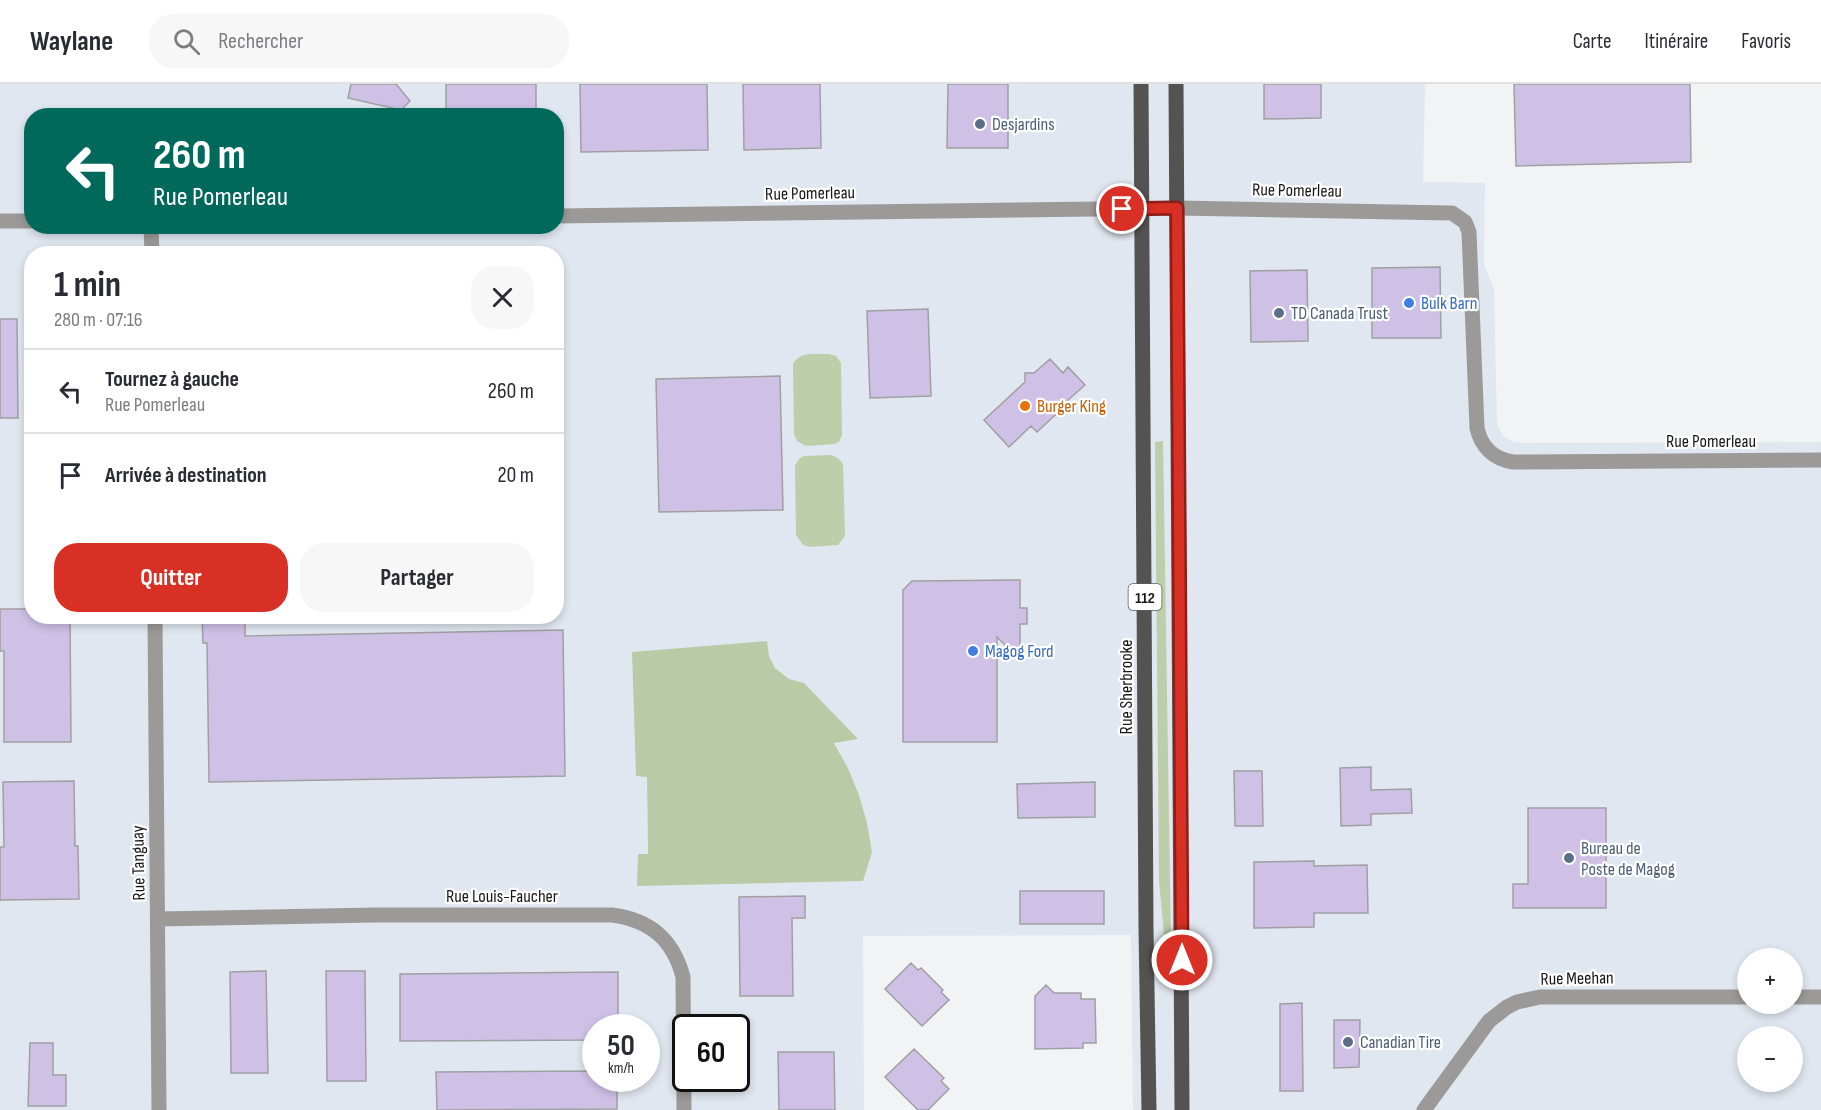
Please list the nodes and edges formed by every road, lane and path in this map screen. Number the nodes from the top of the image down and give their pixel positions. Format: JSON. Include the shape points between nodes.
{"nodes":[{"id":1,"x":1141,"y":84,"type":"edge"},
{"id":2,"x":1176,"y":84,"type":"edge"},
{"id":3,"x":1142,"y":208,"type":"junction"},
{"id":4,"x":1177,"y":208,"type":"junction"},
{"id":5,"x":564,"y":216,"type":"edge"},
{"id":6,"x":0,"y":221,"type":"edge"},
{"id":7,"x":24,"y":221,"type":"edge"},
{"id":8,"x":1821,"y":460,"type":"edge"},
{"id":9,"x":155,"y":624,"type":"edge"},
{"id":10,"x":158,"y":919,"type":"junction"},
{"id":11,"x":1737,"y":997,"type":"edge"},
{"id":12,"x":1803,"y":997,"type":"edge"},
{"id":13,"x":1821,"y":997,"type":"edge"},
{"id":14,"x":159,"y":1110,"type":"edge"},
{"id":15,"x":684,"y":1110,"type":"edge"},
{"id":16,"x":1149,"y":1110,"type":"edge"},
{"id":17,"x":1182,"y":1110,"type":"edge"},
{"id":18,"x":1424,"y":1110,"type":"edge"}],
"edges":[{"from":1,"to":3,"type":"main road","name":"Rue Sherbrooke","number":"112"},
{"from":2,"to":4,"type":"main road","number":"112"},
{"from":3,"to":4,"type":"street","name":"Rue Pomerleau"},
{"from":3,"to":5,"type":"street","name":"Rue Pomerleau"},
{"from":3,"to":16,"type":"main road","name":"Rue Sherbrooke","number":"112"},
{"from":4,"to":8,"type":"street","name":"Rue Pomerleau","via":[[1447,212],[1459,216],[1469,232],[1478,432],[1486,449],[1502,459]]},
{"from":4,"to":17,"type":"main road","number":"112"},
{"from":6,"to":7,"type":"street"},
{"from":9,"to":10,"type":"street","name":"Rue Tanguay"},
{"from":10,"to":14,"type":"street","name":"Rue Tanguay"},
{"from":10,"to":15,"type":"street","name":"Rue Louis-Faucher","via":[[612,915],[640,922],[672,949],[683,977]]},
{"from":11,"to":18,"type":"street","name":"Rue Meehan","via":[[1540,997],[1517,1002],[1489,1021]]},
{"from":12,"to":13,"type":"street"}]}
